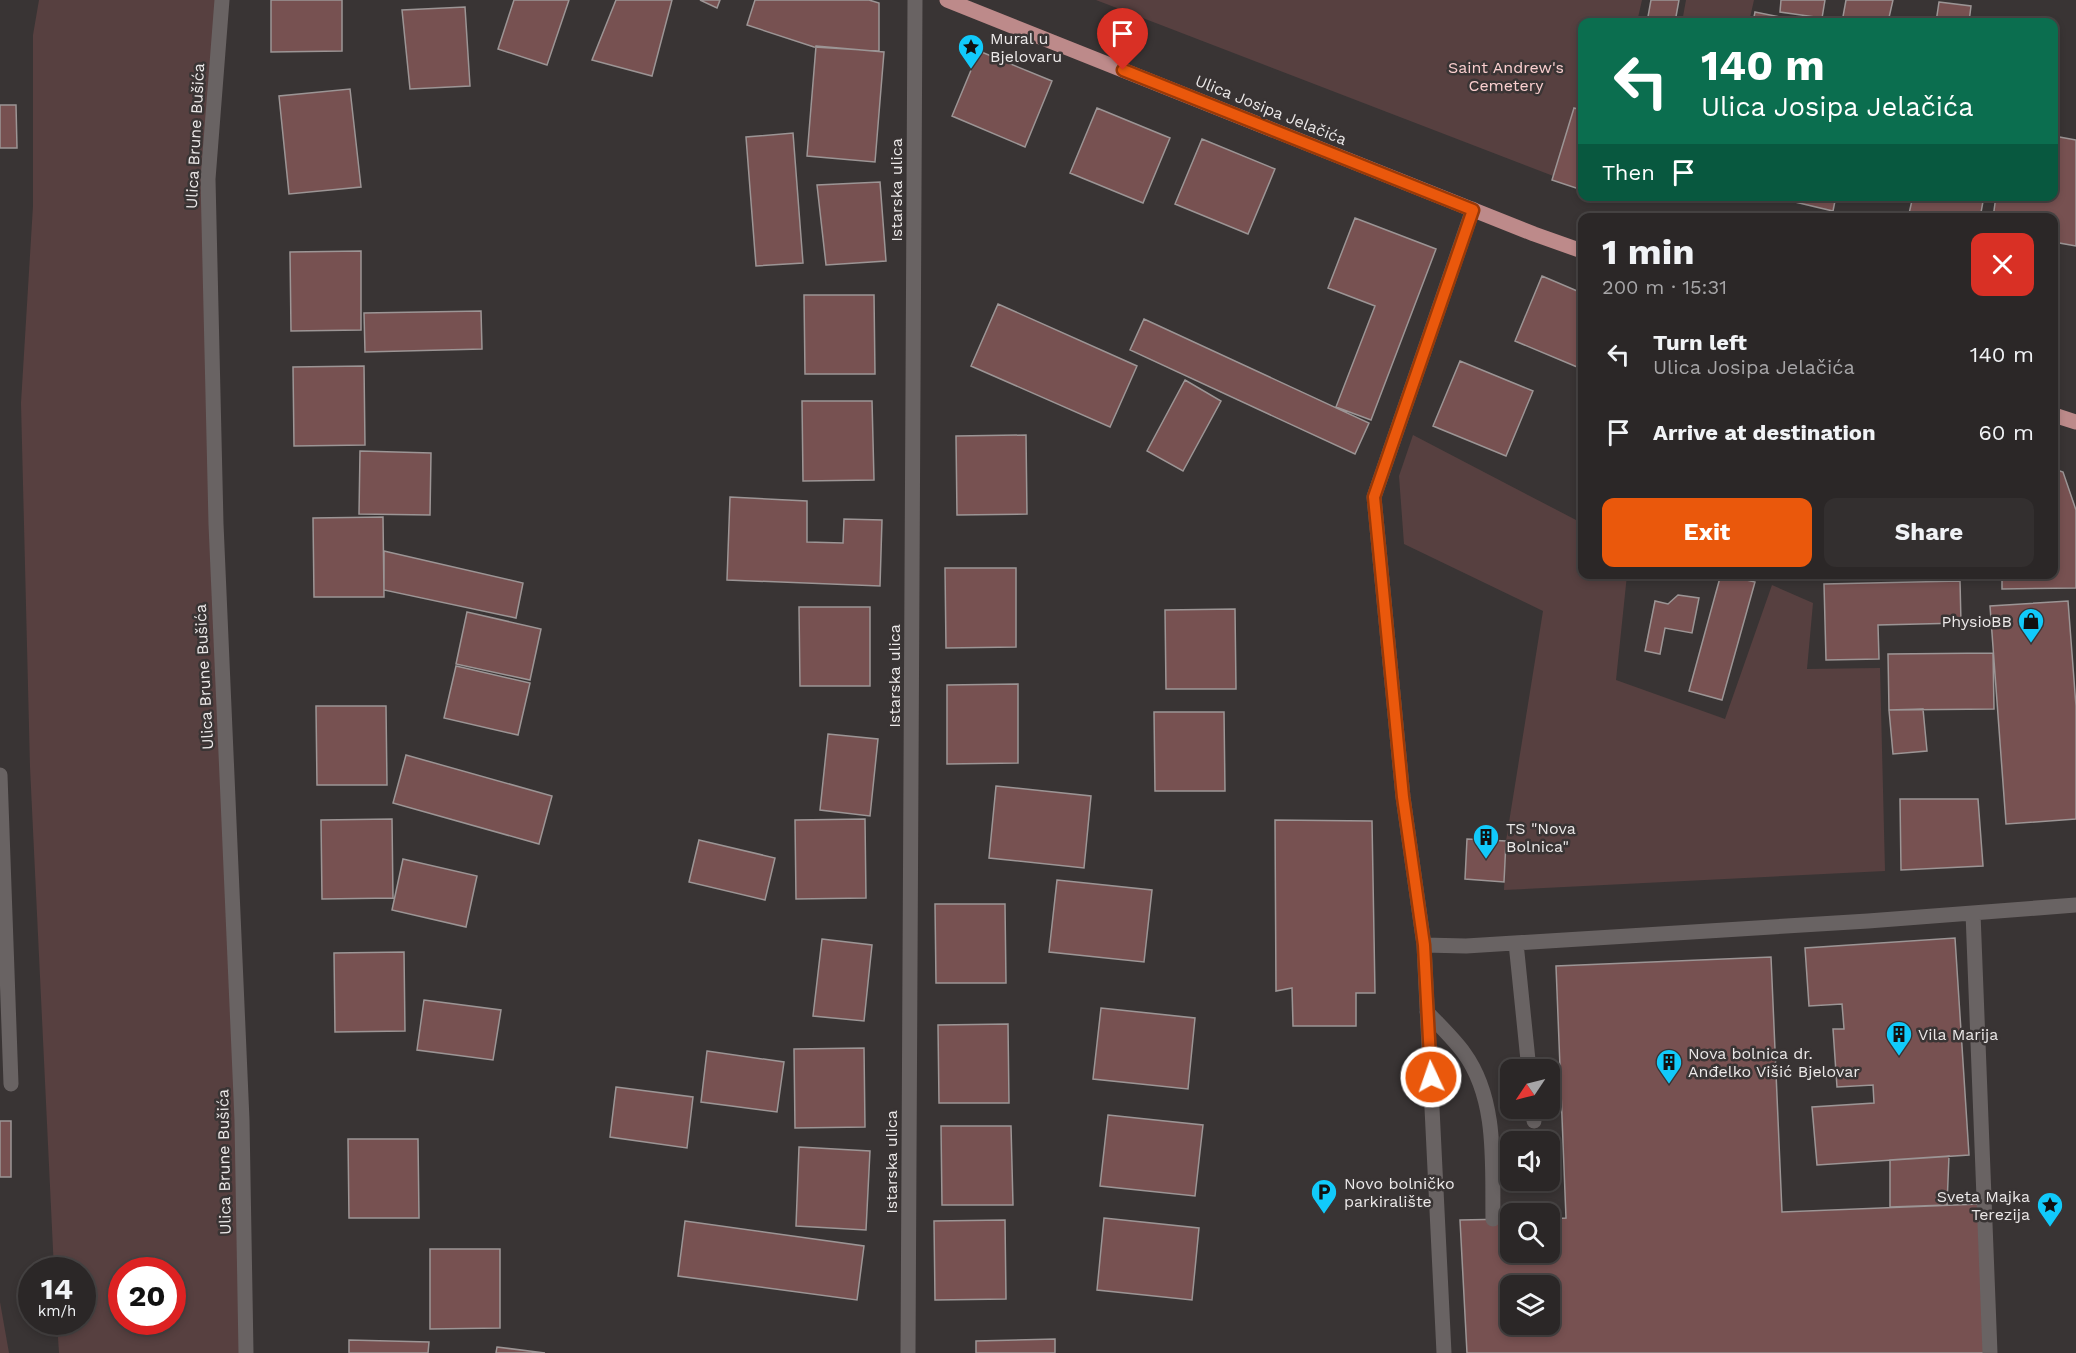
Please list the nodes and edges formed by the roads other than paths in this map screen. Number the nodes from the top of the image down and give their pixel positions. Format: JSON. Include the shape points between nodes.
{"nodes":[{"id":1,"x":222,"y":0,"type":"edge"},
{"id":2,"x":915,"y":0,"type":"edge"},
{"id":3,"x":947,"y":0,"type":"edge"},
{"id":4,"x":1473,"y":210,"type":"junction"},
{"id":5,"x":1578,"y":249,"type":"edge"},
{"id":6,"x":2058,"y":416,"type":"edge"},
{"id":7,"x":2076,"y":422,"type":"edge"},
{"id":8,"x":0,"y":775,"type":"edge"},
{"id":9,"x":2076,"y":905,"type":"edge"},
{"id":10,"x":1973,"y":913,"type":"junction"},
{"id":11,"x":1516,"y":943,"type":"junction"},
{"id":12,"x":1424,"y":945,"type":"junction"},
{"id":13,"x":1427,"y":1012,"type":"junction"},
{"id":14,"x":1528,"y":1059,"type":"edge"},
{"id":15,"x":11,"y":1084,"type":"dead end"},
{"id":16,"x":1493,"y":1219,"type":"dead end"},
{"id":17,"x":246,"y":1353,"type":"edge"},
{"id":18,"x":908,"y":1353,"type":"edge"},
{"id":19,"x":1444,"y":1353,"type":"edge"},
{"id":20,"x":1990,"y":1353,"type":"edge"}],
"edges":[{"from":1,"to":17,"type":"street","name":"Ulica Brune Bušića","via":[[208,179],[216,524],[242,1120]]},
{"from":2,"to":18,"type":"street","name":"Istarska ulica"},
{"from":3,"to":4,"type":"main road","name":"Ulica Josipa Jelačića"},
{"from":4,"to":5,"type":"main road","name":"Ulica Josipa Jelačića"},
{"from":4,"to":12,"type":"street","via":[[1374,497],[1403,797]]},
{"from":6,"to":7,"type":"main road"},
{"from":8,"to":15,"type":"street"},
{"from":9,"to":10,"type":"street"},
{"from":10,"to":11,"type":"street"},
{"from":10,"to":20,"type":"street"},
{"from":11,"to":12,"type":"street"},
{"from":11,"to":14,"type":"street"},
{"from":12,"to":13,"type":"street"},
{"from":13,"to":16,"type":"street","via":[[1465,1054],[1482,1089],[1492,1131]]},
{"from":13,"to":19,"type":"street"}]}
